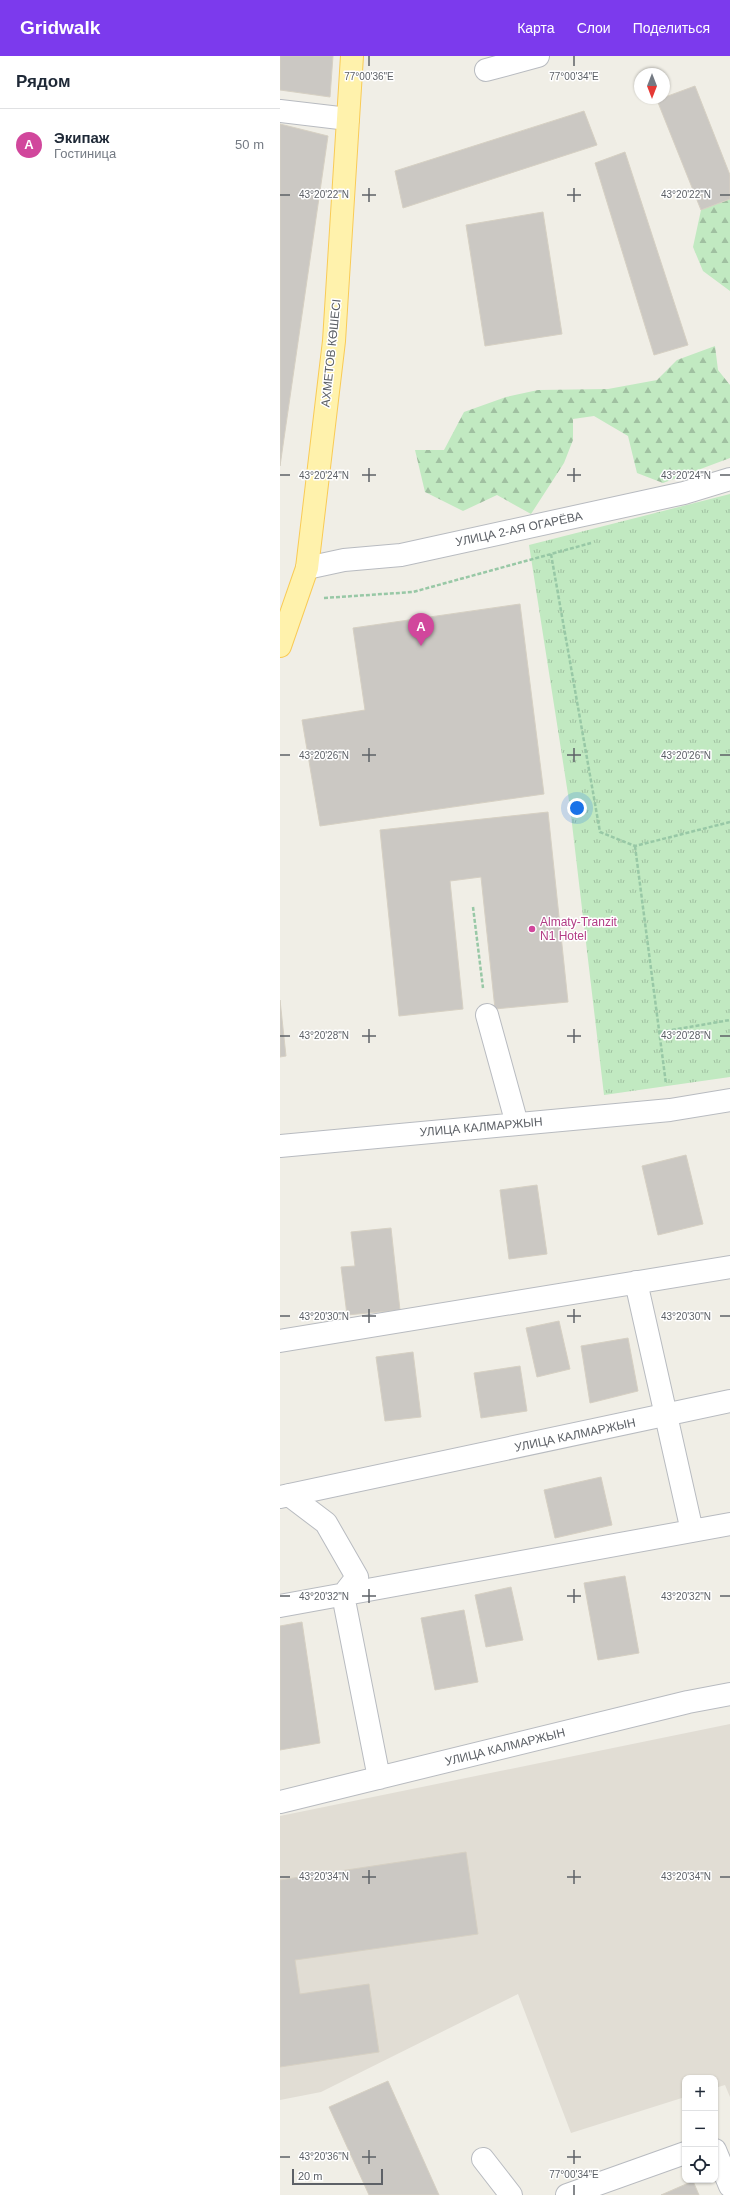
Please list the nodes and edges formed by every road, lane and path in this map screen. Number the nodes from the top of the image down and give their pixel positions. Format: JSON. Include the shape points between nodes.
{"nodes":[{"id":1,"x":352,"y":56,"type":"edge"},
{"id":2,"x":538,"y":56,"type":"edge"},
{"id":3,"x":486,"y":70,"type":"dead end"},
{"id":4,"x":280,"y":111,"type":"edge"},
{"id":5,"x":348,"y":119,"type":"junction"},
{"id":6,"x":730,"y":479,"type":"edge"},
{"id":7,"x":596,"y":542,"type":"dead end"},
{"id":8,"x":551,"y":554,"type":"junction"},
{"id":9,"x":306,"y":568,"type":"junction"},
{"id":10,"x":297,"y":599,"type":"junction"},
{"id":11,"x":280,"y":646,"type":"edge"},
{"id":12,"x":730,"y":822,"type":"edge"},
{"id":13,"x":635,"y":846,"type":"junction"},
{"id":14,"x":473,"y":907,"type":"dead end"},
{"id":15,"x":486,"y":1014,"type":"joint"},
{"id":16,"x":730,"y":1020,"type":"edge"},
{"id":17,"x":660,"y":1032,"type":"junction"},
{"id":18,"x":730,"y":1100,"type":"edge"},
{"id":19,"x":670,"y":1110,"type":"junction"},
{"id":20,"x":517,"y":1124,"type":"junction"},
{"id":21,"x":280,"y":1146,"type":"edge"},
{"id":22,"x":730,"y":1267,"type":"edge"},
{"id":23,"x":636,"y":1282,"type":"junction"},
{"id":24,"x":280,"y":1341,"type":"edge"},
{"id":25,"x":730,"y":1402,"type":"edge"},
{"id":26,"x":665,"y":1416,"type":"junction"},
{"id":27,"x":285,"y":1496,"type":"edge"},
{"id":28,"x":730,"y":1524,"type":"edge"},
{"id":29,"x":692,"y":1531,"type":"junction"},
{"id":30,"x":343,"y":1595,"type":"junction"},
{"id":31,"x":280,"y":1606,"type":"edge"},
{"id":32,"x":730,"y":1694,"type":"edge"},
{"id":33,"x":379,"y":1778,"type":"junction"},
{"id":34,"x":280,"y":1802,"type":"edge"},
{"id":35,"x":682,"y":2154,"type":"edge"},
{"id":36,"x":718,"y":2157,"type":"edge"},
{"id":37,"x":483,"y":2159,"type":"dead end"},
{"id":38,"x":730,"y":2186,"type":"edge"},
{"id":39,"x":511,"y":2195,"type":"edge"},
{"id":40,"x":567,"y":2195,"type":"edge"}],
"edges":[{"from":1,"to":5,"type":"main road","name":"АХМЕТОВ КӨШЕСІ"},
{"from":2,"to":3,"type":"street"},
{"from":4,"to":5,"type":"street"},
{"from":5,"to":9,"type":"main road","name":"АХМЕТОВ КӨШЕСІ","via":[[334,340]]},
{"from":6,"to":9,"type":"street","name":"УЛИЦА 2-АЯ ОГАРЁВА","via":[[684,493],[401,555],[344,560]]},
{"from":7,"to":8,"type":"path"},
{"from":8,"to":10,"type":"path","via":[[412,592]]},
{"from":8,"to":13,"type":"path","via":[[600,832]]},
{"from":9,"to":10,"type":"main road","name":"АХМЕТОВ КӨШЕСІ"},
{"from":10,"to":11,"type":"main road","name":"АХМЕТОВ КӨШЕСІ"},
{"from":12,"to":13,"type":"path"},
{"from":13,"to":17,"type":"path"},
{"from":14,"to":15,"type":"path"},
{"from":15,"to":20,"type":"street"},
{"from":16,"to":17,"type":"path"},
{"from":17,"to":19,"type":"path"},
{"from":18,"to":19,"type":"street","name":"УЛИЦА КАЛМАРЖЫН"},
{"from":19,"to":20,"type":"street","name":"УЛИЦА КАЛМАРЖЫН"},
{"from":20,"to":21,"type":"street","name":"УЛИЦА КАЛМАРЖЫН"},
{"from":22,"to":23,"type":"street"},
{"from":23,"to":24,"type":"street"},
{"from":23,"to":26,"type":"street"},
{"from":25,"to":26,"type":"street","name":"УЛИЦА КАЛМАРЖЫН"},
{"from":26,"to":27,"type":"street","name":"УЛИЦА КАЛМАРЖЫН"},
{"from":26,"to":29,"type":"street"},
{"from":27,"to":30,"type":"street","via":[[326,1523],[357,1577]]},
{"from":28,"to":29,"type":"street"},
{"from":29,"to":30,"type":"street"},
{"from":30,"to":31,"type":"street"},
{"from":30,"to":33,"type":"street"},
{"from":32,"to":33,"type":"street","name":"УЛИЦА КАЛМАРЖЫН"},
{"from":33,"to":34,"type":"street","name":"УЛИЦА КАЛМАРЖЫН"},
{"from":35,"to":40,"type":"street"},
{"from":36,"to":38,"type":"street"},
{"from":37,"to":39,"type":"street"}]}
